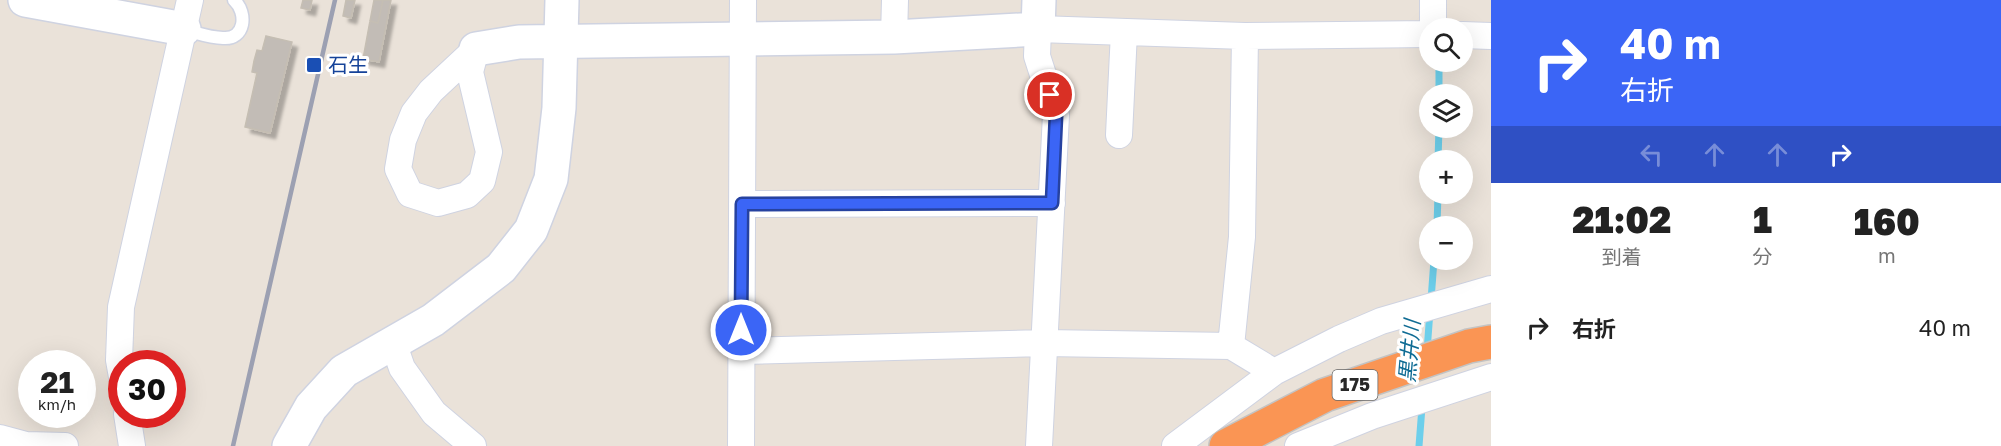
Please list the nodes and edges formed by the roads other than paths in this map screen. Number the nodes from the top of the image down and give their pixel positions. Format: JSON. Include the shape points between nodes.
{"nodes":[{"id":1,"x":25,"y":0,"type":"edge"},
{"id":2,"x":234,"y":0,"type":"edge"},
{"id":3,"x":562,"y":0,"type":"edge"},
{"id":4,"x":743,"y":0,"type":"edge"},
{"id":5,"x":895,"y":0,"type":"edge"},
{"id":6,"x":1433,"y":0,"type":"edge"},
{"id":7,"x":187,"y":15,"type":"edge"},
{"id":8,"x":1038,"y":15,"type":"edge"},
{"id":9,"x":1433,"y":18,"type":"edge"},
{"id":10,"x":1124,"y":32,"type":"junction"},
{"id":11,"x":1419,"y":34,"type":"edge"},
{"id":12,"x":1473,"y":35,"type":"edge"},
{"id":13,"x":1245,"y":36,"type":"junction"},
{"id":14,"x":1491,"y":36,"type":"edge"},
{"id":15,"x":894,"y":38,"type":"junction"},
{"id":16,"x":743,"y":39,"type":"junction"},
{"id":17,"x":561,"y":42,"type":"junction"},
{"id":18,"x":476,"y":49,"type":"junction"},
{"id":19,"x":1119,"y":135,"type":"dead end"},
{"id":20,"x":1052,"y":203,"type":"junction"},
{"id":21,"x":742,"y":204,"type":"junction"},
{"id":22,"x":1491,"y":289,"type":"edge"},
{"id":23,"x":393,"y":342,"type":"junction"},
{"id":24,"x":1491,"y":342,"type":"edge"},
{"id":25,"x":1045,"y":343,"type":"junction"},
{"id":26,"x":1231,"y":346,"type":"junction"},
{"id":27,"x":119,"y":350,"type":"edge"},
{"id":28,"x":741,"y":351,"type":"junction"},
{"id":29,"x":1274,"y":372,"type":"junction"},
{"id":30,"x":1491,"y":377,"type":"edge"},
{"id":31,"x":129,"y":428,"type":"edge"},
{"id":32,"x":0,"y":438,"type":"edge"},
{"id":33,"x":65,"y":446,"type":"edge"},
{"id":34,"x":132,"y":446,"type":"edge"},
{"id":35,"x":289,"y":446,"type":"edge"},
{"id":36,"x":473,"y":446,"type":"edge"},
{"id":37,"x":741,"y":446,"type":"edge"},
{"id":38,"x":1039,"y":446,"type":"edge"},
{"id":39,"x":1175,"y":446,"type":"edge"},
{"id":40,"x":1226,"y":446,"type":"edge"},
{"id":41,"x":1298,"y":446,"type":"edge"}],
"edges":[{"from":1,"to":7,"type":"street"},
{"from":2,"to":7,"type":"lane","via":[[243,13],[243,23],[236,34],[225,39]]},
{"from":3,"to":17,"type":"street"},
{"from":4,"to":16,"type":"street"},
{"from":5,"to":15,"type":"street"},
{"from":6,"to":9,"type":"street"},
{"from":7,"to":27,"type":"street","via":[[121,307]]},
{"from":8,"to":10,"type":"street"},
{"from":8,"to":15,"type":"street"},
{"from":8,"to":20,"type":"street","via":[[1037,56],[1056,115]]},
{"from":10,"to":13,"type":"street"},
{"from":10,"to":19,"type":"street"},
{"from":11,"to":13,"type":"street"},
{"from":12,"to":14,"type":"street"},
{"from":13,"to":26,"type":"street","via":[[1242,237]]},
{"from":15,"to":16,"type":"street"},
{"from":16,"to":17,"type":"street"},
{"from":16,"to":21,"type":"street"},
{"from":17,"to":18,"type":"street","via":[[519,42]]},
{"from":17,"to":23,"type":"street","via":[[551,179],[531,230],[501,268],[434,320]]},
{"from":18,"to":18,"type":"street","via":[[470,72],[489,152],[482,181],[467,195],[438,203],[410,194],[398,170],[403,140],[414,113],[431,91]]},
{"from":20,"to":21,"type":"street"},
{"from":20,"to":25,"type":"street"},
{"from":21,"to":28,"type":"street"},
{"from":22,"to":29,"type":"street","via":[[1381,321]]},
{"from":23,"to":35,"type":"street","via":[[344,371],[311,407]]},
{"from":23,"to":36,"type":"street","via":[[402,368],[434,413]]},
{"from":24,"to":40,"type":"highway","number":"175","via":[[1325,394]]},
{"from":25,"to":26,"type":"street"},
{"from":25,"to":28,"type":"street"},
{"from":25,"to":38,"type":"street"},
{"from":26,"to":29,"type":"street"},
{"from":28,"to":37,"type":"street"},
{"from":29,"to":39,"type":"street"},
{"from":30,"to":41,"type":"street","via":[[1372,416]]},
{"from":31,"to":34,"type":"street"},
{"from":32,"to":33,"type":"street","via":[[26,445]]}]}
